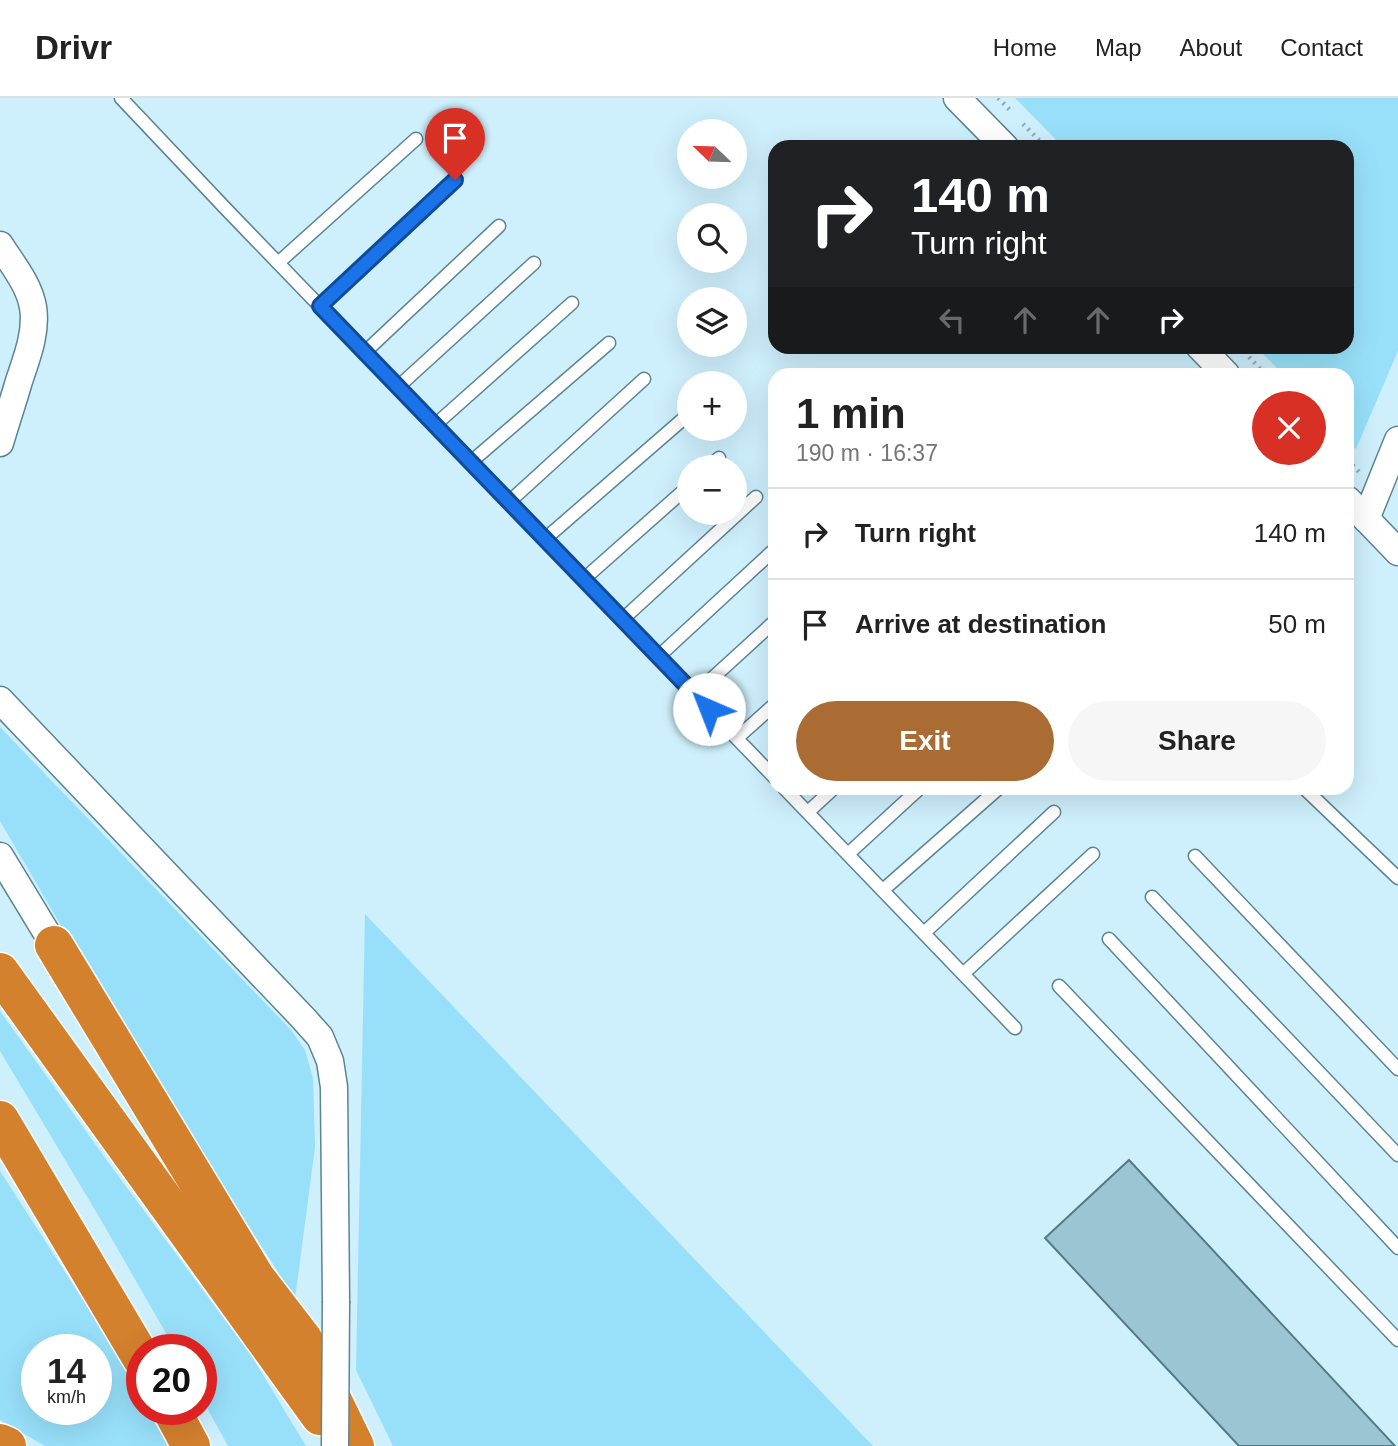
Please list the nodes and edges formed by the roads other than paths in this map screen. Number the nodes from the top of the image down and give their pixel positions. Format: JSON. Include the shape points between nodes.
{"nodes":[{"id":1,"x":121,"y":98,"type":"edge"},
{"id":2,"x":957,"y":98,"type":"edge"},
{"id":3,"x":416,"y":139,"type":"dead end"},
{"id":4,"x":998,"y":140,"type":"edge"},
{"id":5,"x":455,"y":180,"type":"dead end"},
{"id":6,"x":499,"y":226,"type":"dead end"},
{"id":7,"x":0,"y":245,"type":"edge"},
{"id":8,"x":278,"y":263,"type":"junction"},
{"id":9,"x":534,"y":263,"type":"dead end"},
{"id":10,"x":572,"y":303,"type":"dead end"},
{"id":11,"x":320,"y":306,"type":"junction"},
{"id":12,"x":609,"y":343,"type":"dead end"},
{"id":13,"x":365,"y":353,"type":"junction"},
{"id":14,"x":1207,"y":354,"type":"edge"},
{"id":15,"x":1220,"y":368,"type":"edge"},
{"id":16,"x":644,"y":379,"type":"dead end"},
{"id":17,"x":398,"y":387,"type":"junction"},
{"id":18,"x":677,"y":424,"type":"edge"},
{"id":19,"x":435,"y":425,"type":"junction"},
{"id":20,"x":1398,"y":440,"type":"edge"},
{"id":21,"x":0,"y":443,"type":"edge"},
{"id":22,"x":471,"y":462,"type":"junction"},
{"id":23,"x":677,"y":497,"type":"edge"},
{"id":24,"x":756,"y":497,"type":"dead end"},
{"id":25,"x":509,"y":502,"type":"junction"},
{"id":26,"x":1354,"y":506,"type":"edge"},
{"id":27,"x":1366,"y":519,"type":"junction"},
{"id":28,"x":545,"y":539,"type":"junction"},
{"id":29,"x":1398,"y":552,"type":"edge"},
{"id":30,"x":768,"y":555,"type":"edge"},
{"id":31,"x":584,"y":579,"type":"junction"},
{"id":32,"x":622,"y":619,"type":"junction"},
{"id":33,"x":768,"y":627,"type":"edge"},
{"id":34,"x":659,"y":656,"type":"junction"},
{"id":35,"x":695,"y":694,"type":"junction"},
{"id":36,"x":0,"y":700,"type":"edge"},
{"id":37,"x":768,"y":710,"type":"edge"},
{"id":38,"x":737,"y":738,"type":"junction"},
{"id":39,"x":768,"y":768,"type":"edge"},
{"id":40,"x":791,"y":795,"type":"edge"},
{"id":41,"x":826,"y":795,"type":"edge"},
{"id":42,"x":912,"y":795,"type":"edge"},
{"id":43,"x":991,"y":795,"type":"edge"},
{"id":44,"x":1311,"y":795,"type":"edge"},
{"id":45,"x":808,"y":812,"type":"junction"},
{"id":46,"x":1054,"y":812,"type":"dead end"},
{"id":47,"x":848,"y":853,"type":"junction"},
{"id":48,"x":1093,"y":854,"type":"dead end"},
{"id":49,"x":0,"y":856,"type":"edge"},
{"id":50,"x":1195,"y":856,"type":"dead end"},
{"id":51,"x":1398,"y":878,"type":"edge"},
{"id":52,"x":883,"y":890,"type":"junction"},
{"id":53,"x":1152,"y":897,"type":"dead end"},
{"id":54,"x":924,"y":933,"type":"junction"},
{"id":55,"x":1109,"y":939,"type":"dead end"},
{"id":56,"x":54,"y":945,"type":"joint"},
{"id":57,"x":0,"y":972,"type":"edge"},
{"id":58,"x":963,"y":974,"type":"junction"},
{"id":59,"x":1059,"y":986,"type":"dead end"},
{"id":60,"x":1015,"y":1028,"type":"dead end"},
{"id":61,"x":1398,"y":1069,"type":"edge"},
{"id":62,"x":0,"y":1120,"type":"edge"},
{"id":63,"x":1398,"y":1154,"type":"edge"},
{"id":64,"x":1398,"y":1248,"type":"edge"},
{"id":65,"x":127,"y":1334,"type":"edge"},
{"id":66,"x":1398,"y":1340,"type":"edge"},
{"id":67,"x":180,"y":1425,"type":"edge"},
{"id":68,"x":0,"y":1443,"type":"edge"},
{"id":69,"x":7,"y":1446,"type":"edge"},
{"id":70,"x":191,"y":1446,"type":"edge"},
{"id":71,"x":335,"y":1446,"type":"edge"},
{"id":72,"x":342,"y":1446,"type":"edge"},
{"id":73,"x":355,"y":1446,"type":"edge"}],
"edges":[{"from":1,"to":8,"type":"lane"},
{"from":2,"to":4,"type":"street"},
{"from":3,"to":8,"type":"lane"},
{"from":5,"to":11,"type":"lane"},
{"from":6,"to":13,"type":"lane"},
{"from":7,"to":21,"type":"street","via":[[29,293],[34,322]]},
{"from":8,"to":11,"type":"lane"},
{"from":9,"to":17,"type":"lane"},
{"from":10,"to":19,"type":"lane"},
{"from":11,"to":13,"type":"lane"},
{"from":12,"to":22,"type":"lane"},
{"from":13,"to":17,"type":"lane"},
{"from":14,"to":15,"type":"street"},
{"from":16,"to":25,"type":"lane"},
{"from":17,"to":19,"type":"lane"},
{"from":18,"to":28,"type":"lane"},
{"from":19,"to":22,"type":"lane"},
{"from":20,"to":27,"type":"street"},
{"from":22,"to":25,"type":"lane"},
{"from":23,"to":31,"type":"lane"},
{"from":24,"to":32,"type":"lane"},
{"from":25,"to":28,"type":"lane"},
{"from":26,"to":27,"type":"street"},
{"from":27,"to":29,"type":"street"},
{"from":28,"to":31,"type":"lane"},
{"from":30,"to":34,"type":"lane"},
{"from":31,"to":32,"type":"lane"},
{"from":32,"to":34,"type":"lane"},
{"from":33,"to":35,"type":"lane"},
{"from":34,"to":35,"type":"lane"},
{"from":35,"to":38,"type":"lane"},
{"from":36,"to":71,"type":"street","bridge":true,"via":[[320,1037],[334,1087]]},
{"from":37,"to":38,"type":"lane"},
{"from":38,"to":39,"type":"lane"},
{"from":40,"to":45,"type":"lane"},
{"from":41,"to":45,"type":"lane"},
{"from":42,"to":47,"type":"lane"},
{"from":43,"to":52,"type":"lane"},
{"from":44,"to":51,"type":"lane"},
{"from":45,"to":47,"type":"lane"},
{"from":46,"to":54,"type":"lane"},
{"from":47,"to":52,"type":"lane"},
{"from":48,"to":58,"type":"lane"},
{"from":49,"to":56,"type":"street"},
{"from":50,"to":61,"type":"lane"},
{"from":52,"to":54,"type":"lane"},
{"from":53,"to":63,"type":"lane"},
{"from":54,"to":58,"type":"lane"},
{"from":55,"to":64,"type":"lane"},
{"from":56,"to":73,"type":"highway","via":[[256,1278],[303,1339]]},
{"from":57,"to":72,"type":"highway"},
{"from":58,"to":60,"type":"lane"},
{"from":59,"to":66,"type":"lane"},
{"from":62,"to":65,"type":"highway"},
{"from":67,"to":70,"type":"highway"},
{"from":68,"to":69,"type":"highway"}]}
